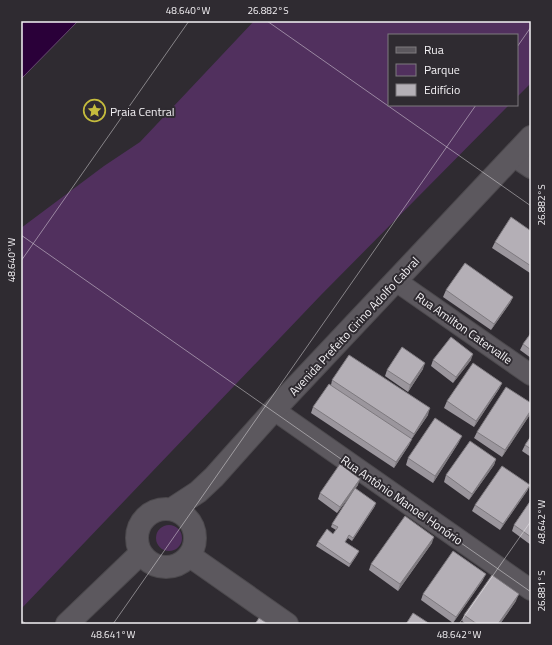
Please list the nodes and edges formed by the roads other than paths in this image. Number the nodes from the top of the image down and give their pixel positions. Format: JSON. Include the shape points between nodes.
{"nodes":[{"id":1,"x":531,"y":137,"type":"edge"},
{"id":2,"x":513,"y":156,"type":"junction"},
{"id":3,"x":531,"y":168,"type":"edge"},
{"id":4,"x":396,"y":280,"type":"junction"},
{"id":5,"x":531,"y":375,"type":"edge"},
{"id":6,"x":274,"y":410,"type":"junction"},
{"id":7,"x":172,"y":509,"type":"junction"},
{"id":8,"x":141,"y":553,"type":"junction"},
{"id":9,"x":190,"y":556,"type":"junction"},
{"id":10,"x":531,"y":590,"type":"edge"},
{"id":11,"x":68,"y":624,"type":"edge"},
{"id":12,"x":287,"y":624,"type":"edge"}],
"edges":[{"from":1,"to":2,"type":"main road","name":"Avenida Prefeito Cirino Adolfo Cabral"},
{"from":2,"to":3,"type":"street"},
{"from":2,"to":4,"type":"main road","name":"Avenida Prefeito Cirino Adolfo Cabral"},
{"from":4,"to":5,"type":"street","name":"Rua Amilton Catervalle"},
{"from":4,"to":6,"type":"main road","name":"Avenida Prefeito Cirino Adolfo Cabral"},
{"from":6,"to":7,"type":"main road","name":"Avenida Prefeito Cirino Adolfo Cabral","via":[[214,477],[198,492]]},
{"from":6,"to":10,"type":"street","name":"Rua Antônio Manoel Honório"},
{"from":7,"to":8,"type":"main road","via":[[150,513],[142,521],[137,533]]},
{"from":7,"to":9,"type":"main road","via":[[187,517],[195,532],[196,540]]},
{"from":8,"to":9,"type":"main road","via":[[155,565],[165,567],[183,563]]},
{"from":8,"to":11,"type":"main road"},
{"from":9,"to":12,"type":"main road"}]}
